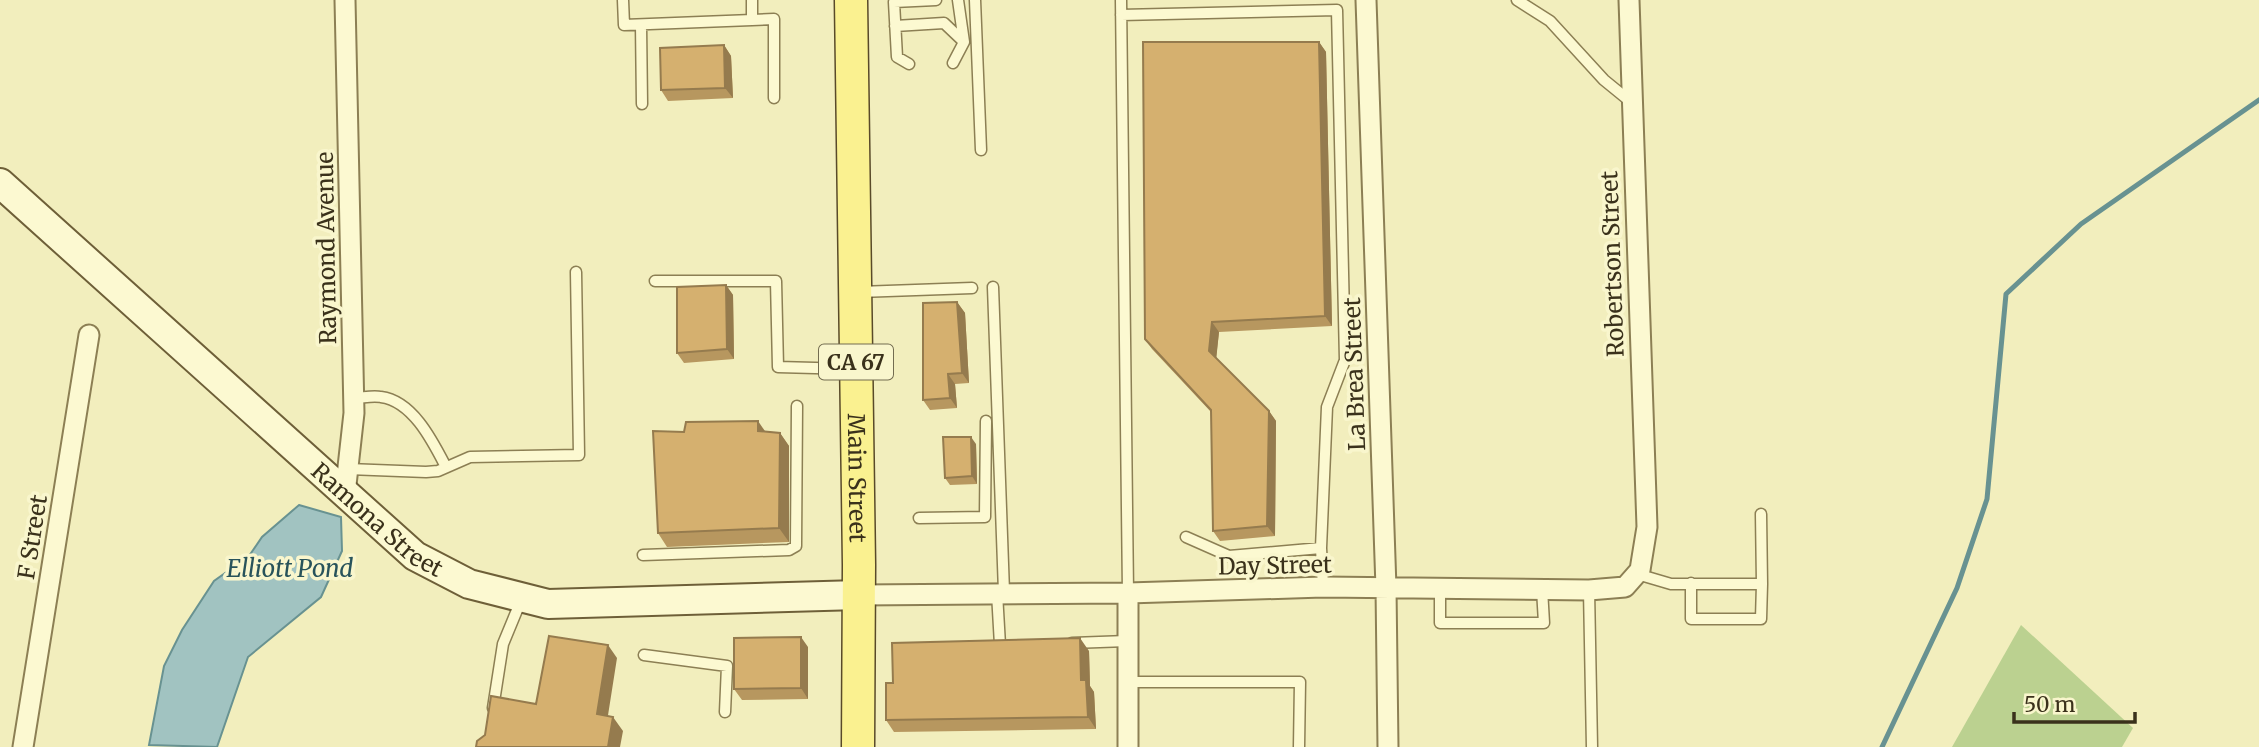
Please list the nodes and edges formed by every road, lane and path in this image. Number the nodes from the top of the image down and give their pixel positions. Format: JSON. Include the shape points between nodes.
{"nodes":[{"id":1,"x":345,"y":0,"type":"edge"},
{"id":2,"x":623,"y":0,"type":"edge"},
{"id":3,"x":752,"y":0,"type":"edge"},
{"id":4,"x":851,"y":0,"type":"edge"},
{"id":5,"x":936,"y":0,"type":"edge"},
{"id":6,"x":958,"y":0,"type":"edge"},
{"id":7,"x":975,"y":0,"type":"edge"},
{"id":8,"x":1121,"y":0,"type":"edge"},
{"id":9,"x":1366,"y":0,"type":"edge"},
{"id":10,"x":1517,"y":0,"type":"edge"},
{"id":11,"x":1629,"y":0,"type":"edge"},
{"id":12,"x":1121,"y":15,"type":"junction"},
{"id":13,"x":752,"y":20,"type":"junction"},
{"id":14,"x":641,"y":25,"type":"junction"},
{"id":15,"x":895,"y":26,"type":"junction"},
{"id":16,"x":964,"y":42,"type":"junction"},
{"id":17,"x":953,"y":63,"type":"dead end"},
{"id":18,"x":909,"y":64,"type":"dead end"},
{"id":19,"x":774,"y":98,"type":"dead end"},
{"id":20,"x":1631,"y":102,"type":"junction"},
{"id":21,"x":642,"y":104,"type":"dead end"},
{"id":22,"x":981,"y":150,"type":"dead end"},
{"id":23,"x":0,"y":183,"type":"edge"},
{"id":24,"x":576,"y":272,"type":"dead end"},
{"id":25,"x":655,"y":281,"type":"dead end"},
{"id":26,"x":993,"y":286,"type":"dead end"},
{"id":27,"x":972,"y":288,"type":"dead end"},
{"id":28,"x":855,"y":292,"type":"junction"},
{"id":29,"x":89,"y":335,"type":"dead end"},
{"id":30,"x":856,"y":369,"type":"junction"},
{"id":31,"x":354,"y":398,"type":"junction"},
{"id":32,"x":797,"y":406,"type":"dead end"},
{"id":33,"x":986,"y":421,"type":"dead end"},
{"id":34,"x":446,"y":467,"type":"junction"},
{"id":35,"x":346,"y":482,"type":"junction"},
{"id":36,"x":1761,"y":514,"type":"dead end"},
{"id":37,"x":919,"y":518,"type":"dead end"},
{"id":38,"x":1186,"y":537,"type":"dead end"},
{"id":39,"x":1321,"y":548,"type":"junction"},
{"id":40,"x":643,"y":555,"type":"dead end"},
{"id":41,"x":1637,"y":573,"type":"junction"},
{"id":42,"x":1691,"y":583,"type":"junction"},
{"id":43,"x":1762,"y":584,"type":"junction"},
{"id":44,"x":1323,"y":587,"type":"junction"},
{"id":45,"x":1386,"y":589,"type":"junction"},
{"id":46,"x":1542,"y":589,"type":"junction"},
{"id":47,"x":1440,"y":590,"type":"junction"},
{"id":48,"x":1589,"y":590,"type":"junction"},
{"id":49,"x":1000,"y":592,"type":"junction"},
{"id":50,"x":1128,"y":593,"type":"junction"},
{"id":51,"x":859,"y":595,"type":"junction"},
{"id":52,"x":523,"y":598,"type":"junction"},
{"id":53,"x":1127,"y":641,"type":"junction"},
{"id":54,"x":1064,"y":643,"type":"edge"},
{"id":55,"x":987,"y":645,"type":"edge"},
{"id":56,"x":1000,"y":645,"type":"junction"},
{"id":57,"x":1013,"y":645,"type":"edge"},
{"id":58,"x":644,"y":655,"type":"dead end"},
{"id":59,"x":1128,"y":682,"type":"junction"},
{"id":60,"x":725,"y":712,"type":"dead end"},
{"id":61,"x":491,"y":720,"type":"edge"},
{"id":62,"x":23,"y":747,"type":"edge"},
{"id":63,"x":858,"y":747,"type":"edge"},
{"id":64,"x":1128,"y":747,"type":"edge"},
{"id":65,"x":1300,"y":747,"type":"edge"},
{"id":66,"x":1388,"y":747,"type":"edge"},
{"id":67,"x":1592,"y":747,"type":"edge"}],
"edges":[{"from":1,"to":31,"type":"street","name":"Raymond Avenue"},
{"from":2,"to":14,"type":"lane","via":[[624,25]]},
{"from":3,"to":13,"type":"lane"},
{"from":4,"to":28,"type":"main road","name":"Main Street","number":"CA 67"},
{"from":5,"to":15,"type":"lane","via":[[894,2]]},
{"from":6,"to":16,"type":"lane"},
{"from":7,"to":22,"type":"lane"},
{"from":8,"to":12,"type":"lane"},
{"from":9,"to":45,"type":"street","name":"La Brea Street"},
{"from":10,"to":20,"type":"lane","via":[[1550,21],[1604,80]]},
{"from":11,"to":20,"type":"street","name":"Robertson Street"},
{"from":12,"to":39,"type":"lane","via":[[1337,10],[1345,360],[1327,407]]},
{"from":12,"to":50,"type":"lane"},
{"from":13,"to":14,"type":"lane"},
{"from":13,"to":19,"type":"lane","via":[[774,19]]},
{"from":14,"to":21,"type":"lane"},
{"from":15,"to":16,"type":"lane","via":[[944,23]]},
{"from":15,"to":18,"type":"lane","via":[[897,57]]},
{"from":16,"to":17,"type":"lane"},
{"from":20,"to":41,"type":"street","name":"Robertson Street","via":[[1647,527]]},
{"from":23,"to":35,"type":"main road","name":"Ramona Street"},
{"from":24,"to":34,"type":"lane","via":[[579,455],[470,457]]},
{"from":25,"to":30,"type":"lane","via":[[776,281],[778,367]]},
{"from":26,"to":49,"type":"lane"},
{"from":27,"to":28,"type":"lane"},
{"from":28,"to":30,"type":"main road","name":"Main Street","number":"CA 67"},
{"from":29,"to":62,"type":"street","name":"F Street"},
{"from":30,"to":51,"type":"main road","name":"Main Street","number":"CA 67"},
{"from":31,"to":34,"type":"lane","via":[[380,396],[408,411]]},
{"from":31,"to":35,"type":"street","name":"Raymond Avenue"},
{"from":32,"to":40,"type":"lane","via":[[796,546],[789,550]]},
{"from":33,"to":37,"type":"lane","via":[[985,517]]},
{"from":34,"to":35,"type":"lane"},
{"from":35,"to":52,"type":"main road","name":"Ramona Street","via":[[415,556],[468,584]]},
{"from":36,"to":43,"type":"lane"},
{"from":38,"to":39,"type":"lane","via":[[1229,556]]},
{"from":39,"to":44,"type":"lane"},
{"from":41,"to":42,"type":"lane","via":[[1671,583]]},
{"from":41,"to":48,"type":"street","name":"Day Street","via":[[1625,587]]},
{"from":42,"to":43,"type":"lane"},
{"from":42,"to":43,"type":"lane","via":[[1691,619],[1761,619]]},
{"from":44,"to":45,"type":"street","name":"Day Street"},
{"from":44,"to":50,"type":"street","name":"Day Street"},
{"from":45,"to":47,"type":"street","name":"Day Street"},
{"from":45,"to":66,"type":"street","name":"La Brea Street"},
{"from":46,"to":47,"type":"street","name":"Day Street"},
{"from":46,"to":47,"type":"lane","via":[[1544,623],[1440,623]]},
{"from":46,"to":48,"type":"street","name":"Day Street"},
{"from":48,"to":67,"type":"lane"},
{"from":49,"to":50,"type":"street","name":"Day Street"},
{"from":49,"to":51,"type":"street","name":"Day Street"},
{"from":49,"to":56,"type":"lane"},
{"from":50,"to":53,"type":"street"},
{"from":51,"to":52,"type":"main road","name":"Ramona Street","via":[[548,604]]},
{"from":51,"to":63,"type":"main road","name":"Main Street","number":"CA 67"},
{"from":52,"to":61,"type":"lane","via":[[503,644]]},
{"from":53,"to":54,"type":"lane"},
{"from":53,"to":59,"type":"street"},
{"from":55,"to":56,"type":"lane"},
{"from":56,"to":57,"type":"lane"},
{"from":58,"to":60,"type":"lane","via":[[727,666]]},
{"from":59,"to":64,"type":"street"},
{"from":59,"to":65,"type":"lane","via":[[1300,682]]}]}
